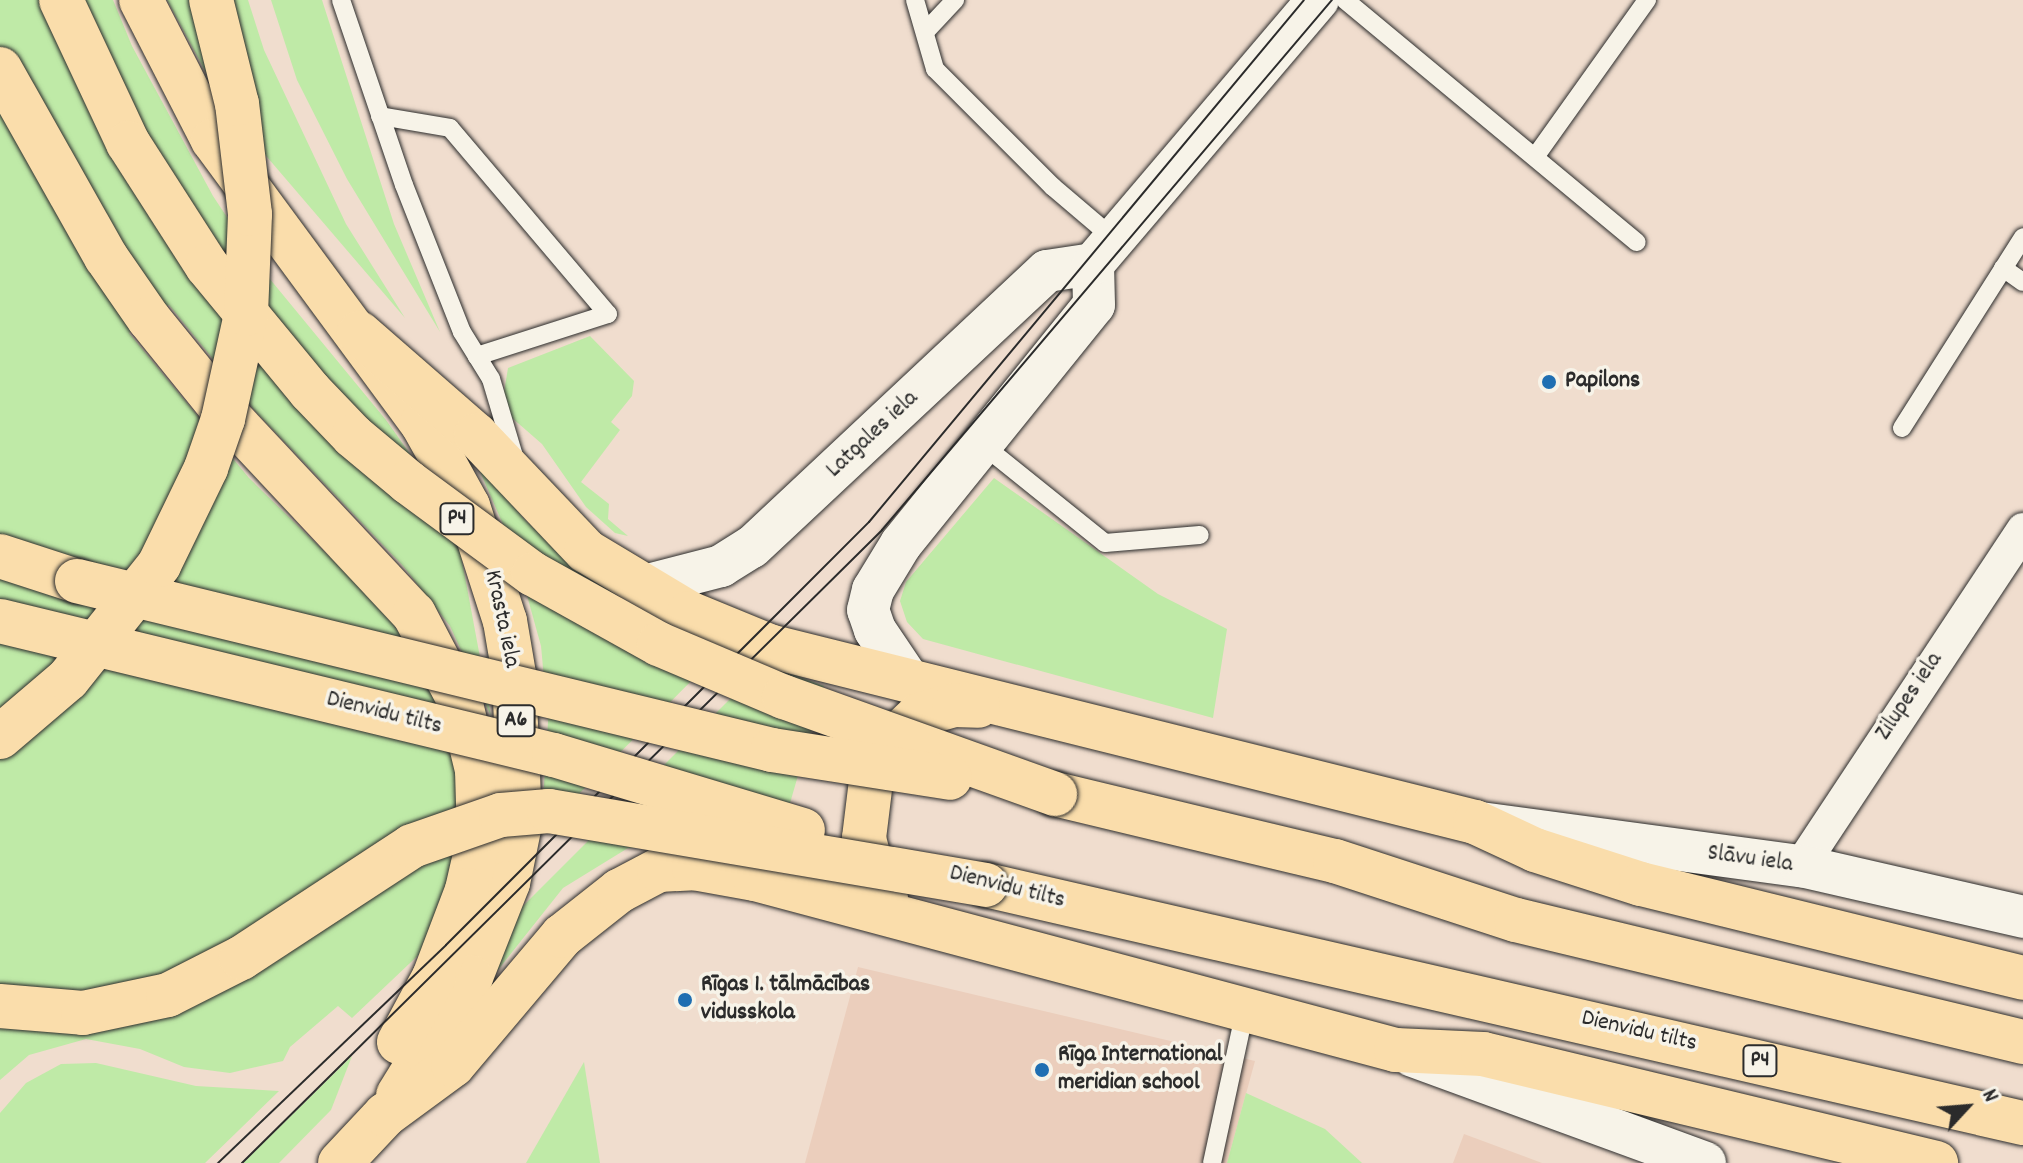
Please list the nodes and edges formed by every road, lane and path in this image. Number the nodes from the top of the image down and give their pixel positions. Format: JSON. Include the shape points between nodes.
{"nodes":[{"id":1,"x":61,"y":0,"type":"edge"},
{"id":2,"x":141,"y":0,"type":"edge"},
{"id":3,"x":211,"y":0,"type":"edge"},
{"id":4,"x":341,"y":0,"type":"edge"},
{"id":5,"x":915,"y":0,"type":"edge"},
{"id":6,"x":955,"y":0,"type":"edge"},
{"id":7,"x":1318,"y":0,"type":"edge"},
{"id":8,"x":1345,"y":0,"type":"edge"},
{"id":9,"x":1647,"y":0,"type":"edge"},
{"id":10,"x":925,"y":32,"type":"junction"},
{"id":11,"x":0,"y":69,"type":"edge"},
{"id":12,"x":380,"y":116,"type":"junction"},
{"id":13,"x":1535,"y":157,"type":"junction"},
{"id":14,"x":2023,"y":237,"type":"edge"},
{"id":15,"x":1637,"y":242,"type":"dead end"},
{"id":16,"x":1103,"y":252,"type":"junction"},
{"id":17,"x":2003,"y":268,"type":"junction"},
{"id":18,"x":2023,"y":282,"type":"edge"},
{"id":19,"x":359,"y":333,"type":"junction"},
{"id":20,"x":477,"y":356,"type":"junction"},
{"id":21,"x":1902,"y":428,"type":"dead end"},
{"id":22,"x":983,"y":445,"type":"junction"},
{"id":23,"x":530,"y":497,"type":"junction"},
{"id":24,"x":2023,"y":530,"type":"edge"},
{"id":25,"x":1200,"y":535,"type":"dead end"},
{"id":26,"x":0,"y":556,"type":"edge"},
{"id":27,"x":640,"y":587,"type":"junction"},
{"id":28,"x":0,"y":621,"type":"edge"},
{"id":29,"x":908,"y":679,"type":"junction"},
{"id":30,"x":1048,"y":717,"type":"junction"},
{"id":31,"x":0,"y":737,"type":"edge"},
{"id":32,"x":1055,"y":794,"type":"junction"},
{"id":33,"x":1475,"y":822,"type":"junction"},
{"id":34,"x":1801,"y":866,"type":"junction"},
{"id":35,"x":986,"y":885,"type":"junction"},
{"id":36,"x":2023,"y":917,"type":"edge"},
{"id":37,"x":918,"y":926,"type":"junction"},
{"id":38,"x":2023,"y":978,"type":"edge"},
{"id":39,"x":0,"y":1006,"type":"edge"},
{"id":40,"x":1245,"y":1010,"type":"junction"},
{"id":41,"x":2023,"y":1042,"type":"edge"},
{"id":42,"x":1396,"y":1050,"type":"junction"},
{"id":43,"x":385,"y":1115,"type":"junction"},
{"id":44,"x":2023,"y":1123,"type":"edge"},
{"id":45,"x":349,"y":1158,"type":"edge"},
{"id":46,"x":1212,"y":1163,"type":"edge"},
{"id":47,"x":1705,"y":1163,"type":"edge"},
{"id":48,"x":1936,"y":1163,"type":"edge"}],
"edges":[{"from":1,"to":32,"type":"highway","number":"P4","bridge":true,"via":[[121,130],[207,266],[310,391],[408,482],[533,574],[659,644],[784,697]]},
{"from":2,"to":19,"type":"highway","name":"Krasta iela","number":"A6","via":[[213,140]]},
{"from":3,"to":31,"type":"highway","bridge":true,"via":[[237,104],[250,214],[246,314],[223,419],[206,468],[159,565],[68,679]]},
{"from":4,"to":12,"type":"lane"},
{"from":5,"to":10,"type":"lane"},
{"from":6,"to":10,"type":"lane"},
{"from":7,"to":16,"type":"street"},
{"from":8,"to":13,"type":"lane"},
{"from":9,"to":13,"type":"lane"},
{"from":10,"to":16,"type":"lane","via":[[935,69],[1053,187]]},
{"from":11,"to":43,"type":"highway","via":[[106,257],[149,319],[221,408],[414,614],[461,704],[477,770],[479,837],[467,890],[434,977],[399,1041]]},
{"from":12,"to":20,"type":"lane","via":[[442,283]]},
{"from":12,"to":20,"type":"lane","via":[[450,128],[608,314]]},
{"from":13,"to":15,"type":"lane"},
{"from":14,"to":17,"type":"lane"},
{"from":16,"to":22,"type":"street","via":[[1094,305]]},
{"from":16,"to":27,"type":"street","name":"Latgales iela","via":[[1047,271],[752,547],[721,566]]},
{"from":17,"to":18,"type":"lane"},
{"from":17,"to":21,"type":"lane"},
{"from":19,"to":23,"type":"highway","via":[[476,435]]},
{"from":19,"to":43,"type":"highway","name":"Krasta iela","number":"A6","via":[[422,423],[468,506],[491,568],[514,674],[520,824],[508,883],[471,977]]},
{"from":20,"to":23,"type":"lane","via":[[491,379],[499,418]]},
{"from":22,"to":25,"type":"lane","via":[[1105,543]]},
{"from":22,"to":29,"type":"street","via":[[901,544],[873,590],[868,610],[875,630]]},
{"from":23,"to":27,"type":"highway","via":[[586,551]]},
{"from":24,"to":34,"type":"street","name":"Zilupes iela"},
{"from":26,"to":32,"type":"highway","bridge":true,"via":[[77,581],[772,750]]},
{"from":27,"to":29,"type":"highway","via":[[769,646],[861,672]]},
{"from":28,"to":35,"type":"highway","name":"Dienvidu tilts","bridge":true,"via":[[554,755]]},
{"from":29,"to":30,"type":"highway"},
{"from":30,"to":33,"type":"highway"},
{"from":30,"to":37,"type":"highway","via":[[983,707],[937,708],[919,715],[884,748],[866,789],[864,838],[881,892]]},
{"from":32,"to":41,"type":"highway","number":"P4","via":[[1335,861],[1516,920]]},
{"from":33,"to":34,"type":"street","name":"Slāvu iela"},
{"from":33,"to":38,"type":"highway","via":[[1535,850],[1641,884]]},
{"from":34,"to":36,"type":"street","name":"Slāvu iela"},
{"from":35,"to":39,"type":"highway","number":"P4","bridge":true,"via":[[549,811],[501,815],[412,846],[241,958],[168,995],[83,1013]]},
{"from":35,"to":44,"type":"highway","name":"Dienvidu tilts","number":"P4"},
{"from":37,"to":40,"type":"highway"},
{"from":37,"to":43,"type":"highway","via":[[755,879],[694,868],[659,870],[619,891],[562,936],[453,1065]]},
{"from":40,"to":42,"type":"highway"},
{"from":40,"to":46,"type":"lane"},
{"from":42,"to":47,"type":"street"},
{"from":42,"to":48,"type":"highway","via":[[1483,1054]]},
{"from":43,"to":45,"type":"highway","number":"A6"}]}
